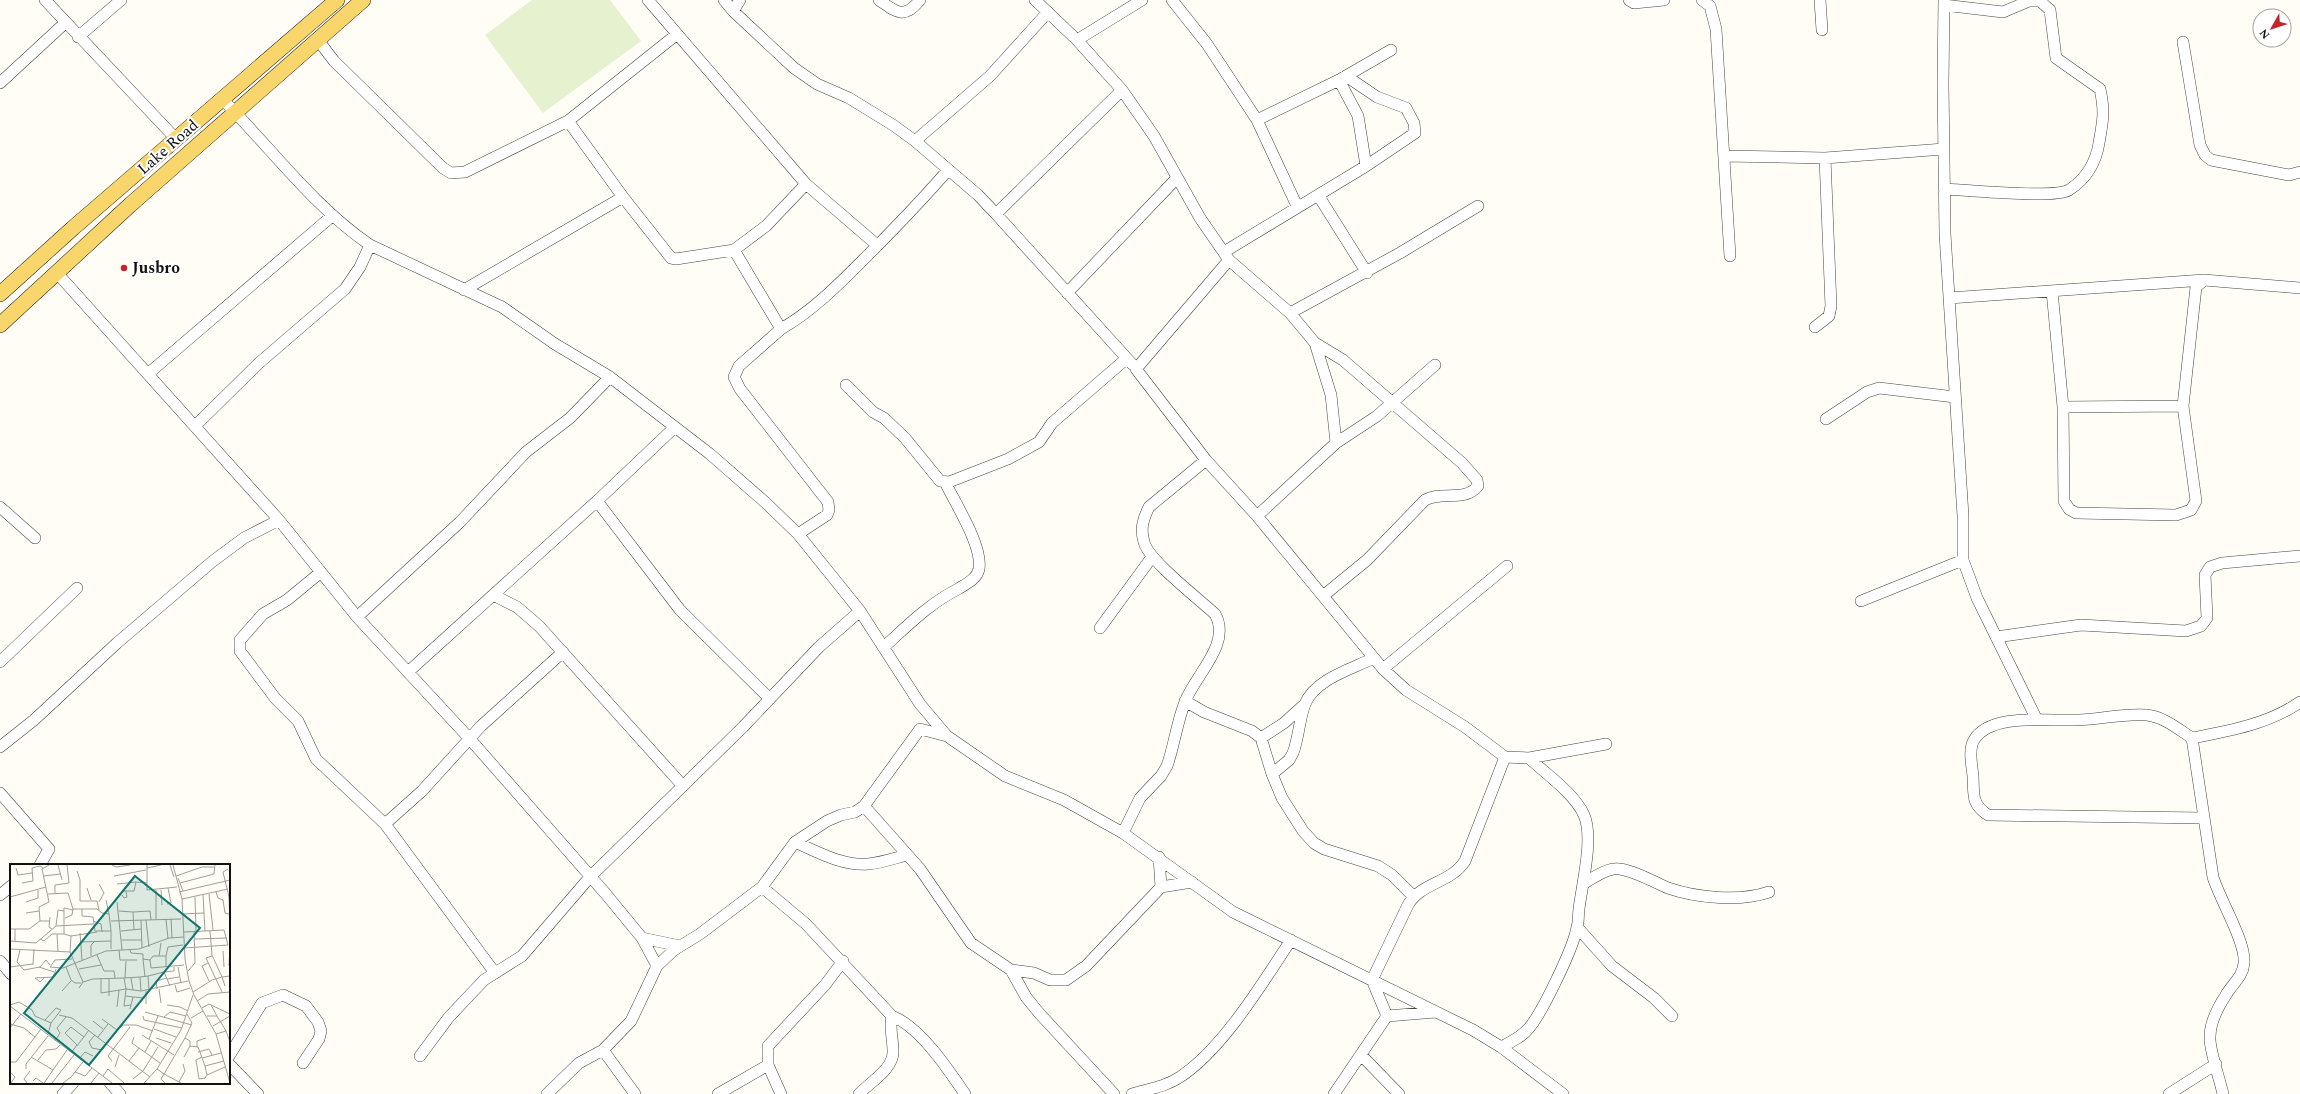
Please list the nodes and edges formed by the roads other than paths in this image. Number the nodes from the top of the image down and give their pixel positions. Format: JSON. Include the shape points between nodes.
{"nodes":[{"id":1,"x":45,"y":0,"type":"edge"},
{"id":2,"x":121,"y":0,"type":"edge"},
{"id":3,"x":363,"y":0,"type":"edge"},
{"id":4,"x":648,"y":0,"type":"edge"},
{"id":5,"x":724,"y":0,"type":"edge"},
{"id":6,"x":740,"y":0,"type":"edge"},
{"id":7,"x":878,"y":0,"type":"edge"},
{"id":8,"x":920,"y":0,"type":"edge"},
{"id":9,"x":1035,"y":0,"type":"edge"},
{"id":10,"x":1142,"y":0,"type":"edge"},
{"id":11,"x":1172,"y":0,"type":"edge"},
{"id":12,"x":1629,"y":0,"type":"edge"},
{"id":13,"x":1664,"y":0,"type":"edge"},
{"id":14,"x":1702,"y":0,"type":"edge"},
{"id":15,"x":1820,"y":0,"type":"edge"},
{"id":16,"x":330,"y":2,"type":"edge"},
{"id":17,"x":1944,"y":2,"type":"edge"},
{"id":18,"x":733,"y":11,"type":"junction"},
{"id":19,"x":1048,"y":12,"type":"junction"},
{"id":20,"x":65,"y":23,"type":"junction"},
{"id":21,"x":1822,"y":30,"type":"dead end"},
{"id":22,"x":676,"y":35,"type":"junction"},
{"id":23,"x":78,"y":37,"type":"junction"},
{"id":24,"x":318,"y":40,"type":"junction"},
{"id":25,"x":1077,"y":40,"type":"junction"},
{"id":26,"x":2183,"y":42,"type":"dead end"},
{"id":27,"x":1392,"y":50,"type":"dead end"},
{"id":28,"x":1343,"y":78,"type":"junction"},
{"id":29,"x":0,"y":83,"type":"edge"},
{"id":30,"x":1122,"y":90,"type":"junction"},
{"id":31,"x":223,"y":100,"type":"junction"},
{"id":32,"x":236,"y":112,"type":"junction"},
{"id":33,"x":1256,"y":120,"type":"junction"},
{"id":34,"x":568,"y":121,"type":"junction"},
{"id":35,"x":178,"y":140,"type":"junction"},
{"id":36,"x":915,"y":141,"type":"junction"},
{"id":37,"x":1944,"y":149,"type":"junction"},
{"id":38,"x":1724,"y":156,"type":"junction"},
{"id":39,"x":1825,"y":158,"type":"junction"},
{"id":40,"x":1366,"y":166,"type":"junction"},
{"id":41,"x":948,"y":170,"type":"junction"},
{"id":42,"x":2300,"y":172,"type":"edge"},
{"id":43,"x":1176,"y":179,"type":"junction"},
{"id":44,"x":806,"y":184,"type":"junction"},
{"id":45,"x":1944,"y":189,"type":"junction"},
{"id":46,"x":1318,"y":195,"type":"junction"},
{"id":47,"x":623,"y":197,"type":"junction"},
{"id":48,"x":1297,"y":206,"type":"junction"},
{"id":49,"x":1478,"y":206,"type":"dead end"},
{"id":50,"x":996,"y":214,"type":"junction"},
{"id":51,"x":332,"y":216,"type":"junction"},
{"id":52,"x":370,"y":245,"type":"junction"},
{"id":53,"x":877,"y":245,"type":"junction"},
{"id":54,"x":734,"y":250,"type":"junction"},
{"id":55,"x":1227,"y":256,"type":"junction"},
{"id":56,"x":1730,"y":256,"type":"dead end"},
{"id":57,"x":57,"y":273,"type":"junction"},
{"id":58,"x":1367,"y":273,"type":"junction"},
{"id":59,"x":2204,"y":280,"type":"junction"},
{"id":60,"x":2300,"y":288,"type":"edge"},
{"id":61,"x":464,"y":290,"type":"junction"},
{"id":62,"x":2052,"y":291,"type":"junction"},
{"id":63,"x":1067,"y":293,"type":"junction"},
{"id":64,"x":0,"y":294,"type":"edge"},
{"id":65,"x":1949,"y":298,"type":"junction"},
{"id":66,"x":1290,"y":313,"type":"junction"},
{"id":67,"x":0,"y":325,"type":"edge"},
{"id":68,"x":1815,"y":327,"type":"dead end"},
{"id":69,"x":781,"y":329,"type":"junction"},
{"id":70,"x":1315,"y":343,"type":"junction"},
{"id":71,"x":1126,"y":359,"type":"junction"},
{"id":72,"x":1435,"y":365,"type":"dead end"},
{"id":73,"x":1136,"y":369,"type":"junction"},
{"id":74,"x":149,"y":373,"type":"junction"},
{"id":75,"x":610,"y":377,"type":"junction"},
{"id":76,"x":846,"y":385,"type":"dead end"},
{"id":77,"x":1955,"y":397,"type":"junction"},
{"id":78,"x":1392,"y":403,"type":"junction"},
{"id":79,"x":2183,"y":406,"type":"junction"},
{"id":80,"x":2063,"y":407,"type":"junction"},
{"id":81,"x":1826,"y":419,"type":"dead end"},
{"id":82,"x":195,"y":426,"type":"junction"},
{"id":83,"x":675,"y":427,"type":"junction"},
{"id":84,"x":1336,"y":443,"type":"junction"},
{"id":85,"x":1206,"y":460,"type":"junction"},
{"id":86,"x":945,"y":482,"type":"junction"},
{"id":87,"x":597,"y":502,"type":"junction"},
{"id":88,"x":0,"y":507,"type":"edge"},
{"id":89,"x":1257,"y":516,"type":"junction"},
{"id":90,"x":279,"y":520,"type":"junction"},
{"id":91,"x":798,"y":534,"type":"junction"},
{"id":92,"x":35,"y":538,"type":"dead end"},
{"id":93,"x":2300,"y":556,"type":"edge"},
{"id":94,"x":1152,"y":557,"type":"junction"},
{"id":95,"x":1963,"y":560,"type":"junction"},
{"id":96,"x":1507,"y":566,"type":"dead end"},
{"id":97,"x":321,"y":572,"type":"junction"},
{"id":98,"x":77,"y":588,"type":"dead end"},
{"id":99,"x":493,"y":595,"type":"junction"},
{"id":100,"x":1323,"y":596,"type":"junction"},
{"id":101,"x":1861,"y":601,"type":"dead end"},
{"id":102,"x":860,"y":611,"type":"junction"},
{"id":103,"x":357,"y":617,"type":"junction"},
{"id":104,"x":1100,"y":628,"type":"dead end"},
{"id":105,"x":1996,"y":637,"type":"junction"},
{"id":106,"x":884,"y":647,"type":"junction"},
{"id":107,"x":563,"y":652,"type":"junction"},
{"id":108,"x":1374,"y":658,"type":"junction"},
{"id":109,"x":0,"y":662,"type":"edge"},
{"id":110,"x":1383,"y":669,"type":"junction"},
{"id":111,"x":408,"y":672,"type":"junction"},
{"id":112,"x":770,"y":699,"type":"junction"},
{"id":113,"x":1185,"y":701,"type":"junction"},
{"id":114,"x":2300,"y":702,"type":"edge"},
{"id":115,"x":920,"y":704,"type":"junction"},
{"id":116,"x":1305,"y":704,"type":"junction"},
{"id":117,"x":2036,"y":718,"type":"junction"},
{"id":118,"x":920,"y":729,"type":"junction"},
{"id":119,"x":946,"y":736,"type":"junction"},
{"id":120,"x":469,"y":738,"type":"junction"},
{"id":121,"x":1261,"y":738,"type":"junction"},
{"id":122,"x":2192,"y":738,"type":"junction"},
{"id":123,"x":1606,"y":744,"type":"dead end"},
{"id":124,"x":0,"y":747,"type":"edge"},
{"id":125,"x":1506,"y":757,"type":"junction"},
{"id":126,"x":1529,"y":758,"type":"junction"},
{"id":127,"x":1272,"y":774,"type":"junction"},
{"id":128,"x":683,"y":786,"type":"junction"},
{"id":129,"x":0,"y":793,"type":"edge"},
{"id":130,"x":864,"y":806,"type":"junction"},
{"id":131,"x":2204,"y":818,"type":"junction"},
{"id":132,"x":386,"y":824,"type":"junction"},
{"id":133,"x":1123,"y":833,"type":"junction"},
{"id":134,"x":795,"y":842,"type":"junction"},
{"id":135,"x":907,"y":855,"type":"junction"},
{"id":136,"x":1159,"y":857,"type":"junction"},
{"id":137,"x":41,"y":864,"type":"edge"},
{"id":138,"x":590,"y":877,"type":"junction"},
{"id":139,"x":1192,"y":882,"type":"junction"},
{"id":140,"x":1583,"y":884,"type":"junction"},
{"id":141,"x":10,"y":887,"type":"edge"},
{"id":142,"x":762,"y":887,"type":"junction"},
{"id":143,"x":1161,"y":887,"type":"junction"},
{"id":144,"x":1768,"y":892,"type":"dead end"},
{"id":145,"x":0,"y":895,"type":"edge"},
{"id":146,"x":1413,"y":896,"type":"junction"},
{"id":147,"x":1578,"y":927,"type":"junction"},
{"id":148,"x":642,"y":938,"type":"junction"},
{"id":149,"x":1291,"y":940,"type":"junction"},
{"id":150,"x":680,"y":946,"type":"junction"},
{"id":151,"x":0,"y":961,"type":"edge"},
{"id":152,"x":843,"y":961,"type":"junction"},
{"id":153,"x":657,"y":966,"type":"junction"},
{"id":154,"x":1011,"y":970,"type":"junction"},
{"id":155,"x":495,"y":972,"type":"junction"},
{"id":156,"x":10,"y":973,"type":"edge"},
{"id":157,"x":1372,"y":980,"type":"junction"},
{"id":158,"x":1436,"y":1012,"type":"junction"},
{"id":159,"x":892,"y":1016,"type":"junction"},
{"id":160,"x":1387,"y":1016,"type":"junction"},
{"id":161,"x":1672,"y":1016,"type":"dead end"},
{"id":162,"x":1501,"y":1047,"type":"junction"},
{"id":163,"x":603,"y":1050,"type":"junction"},
{"id":164,"x":230,"y":1054,"type":"edge"},
{"id":165,"x":420,"y":1056,"type":"dead end"},
{"id":166,"x":1362,"y":1056,"type":"junction"},
{"id":167,"x":303,"y":1063,"type":"dead end"},
{"id":168,"x":2216,"y":1064,"type":"junction"},
{"id":169,"x":230,"y":1065,"type":"edge"},
{"id":170,"x":768,"y":1065,"type":"junction"},
{"id":171,"x":72,"y":1084,"type":"edge"},
{"id":172,"x":111,"y":1084,"type":"edge"},
{"id":173,"x":63,"y":1094,"type":"edge"},
{"id":174,"x":120,"y":1094,"type":"edge"},
{"id":175,"x":258,"y":1094,"type":"edge"},
{"id":176,"x":547,"y":1094,"type":"edge"},
{"id":177,"x":635,"y":1094,"type":"edge"},
{"id":178,"x":718,"y":1094,"type":"edge"},
{"id":179,"x":781,"y":1094,"type":"edge"},
{"id":180,"x":859,"y":1094,"type":"edge"},
{"id":181,"x":966,"y":1094,"type":"edge"},
{"id":182,"x":1114,"y":1094,"type":"edge"},
{"id":183,"x":1132,"y":1094,"type":"edge"},
{"id":184,"x":1334,"y":1094,"type":"edge"},
{"id":185,"x":1399,"y":1094,"type":"edge"},
{"id":186,"x":1564,"y":1094,"type":"edge"},
{"id":187,"x":2170,"y":1094,"type":"edge"},
{"id":188,"x":2223,"y":1094,"type":"edge"}],
"edges":[{"from":1,"to":20,"type":"street"},
{"from":2,"to":23,"type":"street"},
{"from":3,"to":24,"type":"main road","name":"Lake Road"},
{"from":4,"to":22,"type":"street"},
{"from":5,"to":18,"type":"street"},
{"from":6,"to":18,"type":"street"},
{"from":7,"to":8,"type":"street","via":[[901,13],[909,12]]},
{"from":9,"to":19,"type":"street"},
{"from":10,"to":25,"type":"street"},
{"from":11,"to":33,"type":"street","via":[[1207,44]]},
{"from":12,"to":13,"type":"street","via":[[1634,3]]},
{"from":14,"to":38,"type":"street","via":[[1710,6],[1716,29]]},
{"from":15,"to":21,"type":"street"},
{"from":16,"to":31,"type":"main road","name":"Lake Road"},
{"from":17,"to":37,"type":"street"},
{"from":17,"to":45,"type":"street","via":[[2003,12],[2029,1],[2040,1],[2050,10],[2056,58],[2100,89],[2104,110],[2097,154],[2090,171],[2068,191],[2041,194]]},
{"from":18,"to":36,"type":"street","via":[[800,72],[817,84],[832,89],[868,110]]},
{"from":19,"to":25,"type":"street"},
{"from":19,"to":36,"type":"street","via":[[990,76]]},
{"from":20,"to":23,"type":"street"},
{"from":20,"to":29,"type":"street"},
{"from":22,"to":34,"type":"street"},
{"from":22,"to":44,"type":"street","via":[[741,106]]},
{"from":23,"to":35,"type":"street"},
{"from":24,"to":32,"type":"main road","name":"Lake Road"},
{"from":24,"to":34,"type":"street","via":[[334,61],[451,173],[465,172]]},
{"from":25,"to":30,"type":"street"},
{"from":26,"to":42,"type":"street","via":[[2200,146],[2205,155],[2211,160],[2289,175]]},
{"from":27,"to":28,"type":"street"},
{"from":28,"to":33,"type":"street"},
{"from":28,"to":40,"type":"street","via":[[1358,116]]},
{"from":28,"to":40,"type":"street","via":[[1377,97],[1406,108],[1416,130]]},
{"from":30,"to":43,"type":"street","via":[[1154,136]]},
{"from":30,"to":50,"type":"street"},
{"from":31,"to":32,"type":"street"},
{"from":31,"to":35,"type":"main road","name":"Lake Road"},
{"from":32,"to":51,"type":"street"},
{"from":32,"to":57,"type":"main road","name":"Lake Road"},
{"from":33,"to":48,"type":"street"},
{"from":34,"to":47,"type":"street"},
{"from":35,"to":64,"type":"main road","name":"Lake Road","via":[[73,228]]},
{"from":36,"to":41,"type":"street"},
{"from":37,"to":39,"type":"street"},
{"from":37,"to":45,"type":"street"},
{"from":38,"to":39,"type":"street"},
{"from":38,"to":56,"type":"street"},
{"from":39,"to":68,"type":"street","via":[[1831,306],[1829,316]]},
{"from":40,"to":46,"type":"street"},
{"from":41,"to":50,"type":"street"},
{"from":41,"to":53,"type":"street","via":[[915,209]]},
{"from":43,"to":55,"type":"street"},
{"from":43,"to":63,"type":"street"},
{"from":44,"to":53,"type":"street"},
{"from":44,"to":54,"type":"street","via":[[766,226]]},
{"from":45,"to":65,"type":"street"},
{"from":46,"to":48,"type":"street"},
{"from":46,"to":58,"type":"street"},
{"from":47,"to":54,"type":"street","via":[[671,258]]},
{"from":47,"to":61,"type":"street"},
{"from":48,"to":55,"type":"street"},
{"from":49,"to":58,"type":"street"},
{"from":50,"to":63,"type":"street"},
{"from":51,"to":52,"type":"street"},
{"from":51,"to":74,"type":"street"},
{"from":52,"to":61,"type":"street"},
{"from":52,"to":82,"type":"street","via":[[360,267],[344,289],[259,363]]},
{"from":53,"to":69,"type":"street","via":[[802,317]]},
{"from":54,"to":69,"type":"street"},
{"from":55,"to":66,"type":"street"},
{"from":55,"to":73,"type":"street"},
{"from":57,"to":67,"type":"main road","name":"Lake Road"},
{"from":57,"to":74,"type":"street"},
{"from":58,"to":66,"type":"street"},
{"from":59,"to":60,"type":"street"},
{"from":59,"to":62,"type":"street"},
{"from":59,"to":79,"type":"street","via":[[2196,286],[2193,302]]},
{"from":61,"to":75,"type":"street","via":[[502,307],[555,344]]},
{"from":62,"to":65,"type":"street"},
{"from":62,"to":80,"type":"street"},
{"from":63,"to":71,"type":"street"},
{"from":65,"to":77,"type":"street"},
{"from":66,"to":70,"type":"street"},
{"from":69,"to":91,"type":"street","via":[[739,366],[734,377],[740,389],[828,502],[827,516]]},
{"from":70,"to":78,"type":"street","via":[[1343,360]]},
{"from":70,"to":84,"type":"street","via":[[1331,395]]},
{"from":71,"to":73,"type":"street"},
{"from":71,"to":86,"type":"street","via":[[1052,424],[1039,442],[962,478]]},
{"from":72,"to":78,"type":"street"},
{"from":73,"to":85,"type":"street"},
{"from":74,"to":82,"type":"street"},
{"from":75,"to":83,"type":"street"},
{"from":75,"to":103,"type":"street","via":[[570,418],[526,452],[460,522]]},
{"from":76,"to":86,"type":"street","via":[[873,412],[884,418],[905,438],[940,481]]},
{"from":77,"to":81,"type":"street","via":[[1879,388],[1867,392]]},
{"from":77,"to":95,"type":"street"},
{"from":78,"to":84,"type":"street"},
{"from":78,"to":100,"type":"street","via":[[1462,463],[1477,480],[1478,486],[1466,495],[1425,500],[1366,560]]},
{"from":79,"to":80,"type":"street"},
{"from":79,"to":80,"type":"street","via":[[2196,501],[2191,510],[2176,515],[2076,513],[2069,509],[2064,502]]},
{"from":82,"to":90,"type":"street"},
{"from":83,"to":87,"type":"street"},
{"from":83,"to":91,"type":"street","via":[[761,498]]},
{"from":84,"to":89,"type":"street"},
{"from":85,"to":89,"type":"street"},
{"from":85,"to":94,"type":"street","via":[[1146,512],[1142,528],[1144,544]]},
{"from":86,"to":106,"type":"street","via":[[976,547],[979,570],[974,579],[932,604]]},
{"from":87,"to":99,"type":"street"},
{"from":87,"to":112,"type":"street","via":[[680,610]]},
{"from":88,"to":92,"type":"street"},
{"from":89,"to":100,"type":"street"},
{"from":90,"to":97,"type":"street"},
{"from":90,"to":124,"type":"street","via":[[244,538],[213,561],[117,642],[34,720]]},
{"from":91,"to":102,"type":"street"},
{"from":93,"to":105,"type":"street","via":[[2222,563],[2210,567],[2205,575],[2207,618],[2201,626],[2186,631],[2081,625]]},
{"from":94,"to":104,"type":"street"},
{"from":94,"to":113,"type":"street","via":[[1215,614],[1220,623],[1218,638],[1207,665]]},
{"from":95,"to":101,"type":"street"},
{"from":95,"to":105,"type":"street","via":[[1977,598]]},
{"from":96,"to":110,"type":"street"},
{"from":97,"to":103,"type":"street"},
{"from":97,"to":132,"type":"street","via":[[287,600],[263,614],[240,640],[240,651],[275,698],[298,721],[316,759]]},
{"from":98,"to":109,"type":"street"},
{"from":99,"to":107,"type":"street","via":[[517,607]]},
{"from":99,"to":111,"type":"street"},
{"from":100,"to":108,"type":"street"},
{"from":102,"to":106,"type":"street"},
{"from":102,"to":112,"type":"street","via":[[819,647]]},
{"from":103,"to":111,"type":"street"},
{"from":105,"to":117,"type":"street"},
{"from":106,"to":115,"type":"street"},
{"from":107,"to":120,"type":"street"},
{"from":107,"to":128,"type":"street"},
{"from":108,"to":110,"type":"street"},
{"from":108,"to":116,"type":"street","via":[[1329,679]]},
{"from":110,"to":125,"type":"street","via":[[1406,690],[1465,727]]},
{"from":111,"to":120,"type":"street"},
{"from":112,"to":128,"type":"street"},
{"from":113,"to":121,"type":"street","via":[[1204,712],[1252,731]]},
{"from":113,"to":133,"type":"street","via":[[1167,766],[1140,798]]},
{"from":114,"to":122,"type":"street","via":[[2259,722]]},
{"from":115,"to":118,"type":"street"},
{"from":115,"to":119,"type":"street"},
{"from":116,"to":121,"type":"street","via":[[1284,723]]},
{"from":116,"to":127,"type":"street","via":[[1293,753],[1289,760]]},
{"from":117,"to":122,"type":"street","via":[[2074,720],[2147,716],[2165,721]]},
{"from":117,"to":131,"type":"street","via":[[1989,727],[1974,739],[1974,798],[1978,809],[1988,815]]},
{"from":118,"to":119,"type":"street"},
{"from":118,"to":130,"type":"street"},
{"from":119,"to":133,"type":"street","via":[[1005,776],[1064,800]]},
{"from":120,"to":132,"type":"street","via":[[422,791]]},
{"from":120,"to":138,"type":"street"},
{"from":121,"to":127,"type":"street"},
{"from":122,"to":131,"type":"street"},
{"from":123,"to":126,"type":"street"},
{"from":125,"to":126,"type":"street"},
{"from":125,"to":146,"type":"street","via":[[1460,870]]},
{"from":126,"to":140,"type":"street","via":[[1565,790],[1584,816],[1587,844]]},
{"from":127,"to":146,"type":"street","via":[[1282,798],[1303,831],[1314,843],[1324,849],[1378,866],[1392,875]]},
{"from":128,"to":138,"type":"street"},
{"from":129,"to":137,"type":"street","via":[[50,849]]},
{"from":130,"to":134,"type":"street","via":[[855,812],[827,821]]},
{"from":130,"to":135,"type":"street"},
{"from":131,"to":168,"type":"street","via":[[2213,877],[2218,895],[2234,927],[2244,962],[2240,975],[2226,994],[2212,1023],[2209,1038]]},
{"from":132,"to":155,"type":"street"},
{"from":133,"to":136,"type":"street"},
{"from":134,"to":135,"type":"street","via":[[840,861],[854,863],[868,864]]},
{"from":134,"to":142,"type":"street"},
{"from":135,"to":154,"type":"street","via":[[971,943]]},
{"from":136,"to":139,"type":"street"},
{"from":136,"to":143,"type":"street"},
{"from":138,"to":148,"type":"street"},
{"from":138,"to":155,"type":"street","via":[[522,956]]},
{"from":139,"to":143,"type":"street"},
{"from":139,"to":149,"type":"street","via":[[1233,912]]},
{"from":140,"to":144,"type":"street","via":[[1614,868],[1704,897],[1753,896]]},
{"from":140,"to":147,"type":"street"},
{"from":141,"to":145,"type":"street"},
{"from":142,"to":150,"type":"street"},
{"from":142,"to":152,"type":"street","via":[[806,924]]},
{"from":143,"to":154,"type":"street","via":[[1086,966],[1066,980],[1050,980],[1034,973]]},
{"from":146,"to":157,"type":"street"},
{"from":147,"to":161,"type":"street","via":[[1612,966],[1654,998]]},
{"from":147,"to":162,"type":"street","via":[[1541,1011],[1524,1033]]},
{"from":148,"to":150,"type":"street"},
{"from":148,"to":153,"type":"street"},
{"from":149,"to":157,"type":"street"},
{"from":149,"to":183,"type":"street","via":[[1230,1028],[1194,1067],[1157,1089]]},
{"from":150,"to":153,"type":"street"},
{"from":151,"to":156,"type":"street"},
{"from":152,"to":159,"type":"street"},
{"from":152,"to":170,"type":"street","via":[[825,985],[768,1046]]},
{"from":153,"to":163,"type":"street","via":[[631,1021]]},
{"from":154,"to":182,"type":"street","via":[[1026,997],[1039,1013]]},
{"from":155,"to":165,"type":"street","via":[[449,1017]]},
{"from":157,"to":158,"type":"street"},
{"from":157,"to":160,"type":"street"},
{"from":158,"to":160,"type":"street"},
{"from":158,"to":162,"type":"street"},
{"from":159,"to":180,"type":"street","via":[[892,1060],[883,1073]]},
{"from":159,"to":181,"type":"street","via":[[906,1022]]},
{"from":160,"to":166,"type":"street"},
{"from":162,"to":186,"type":"street"},
{"from":163,"to":176,"type":"street","via":[[580,1063]]},
{"from":163,"to":177,"type":"street"},
{"from":164,"to":167,"type":"street","via":[[262,1003],[282,995],[306,1006],[318,1022],[321,1031],[319,1039]]},
{"from":166,"to":184,"type":"street"},
{"from":166,"to":185,"type":"street"},
{"from":168,"to":187,"type":"street"},
{"from":168,"to":188,"type":"street"},
{"from":169,"to":175,"type":"street"},
{"from":170,"to":178,"type":"street"},
{"from":170,"to":179,"type":"street"},
{"from":171,"to":173,"type":"street"},
{"from":172,"to":174,"type":"street"}]}
